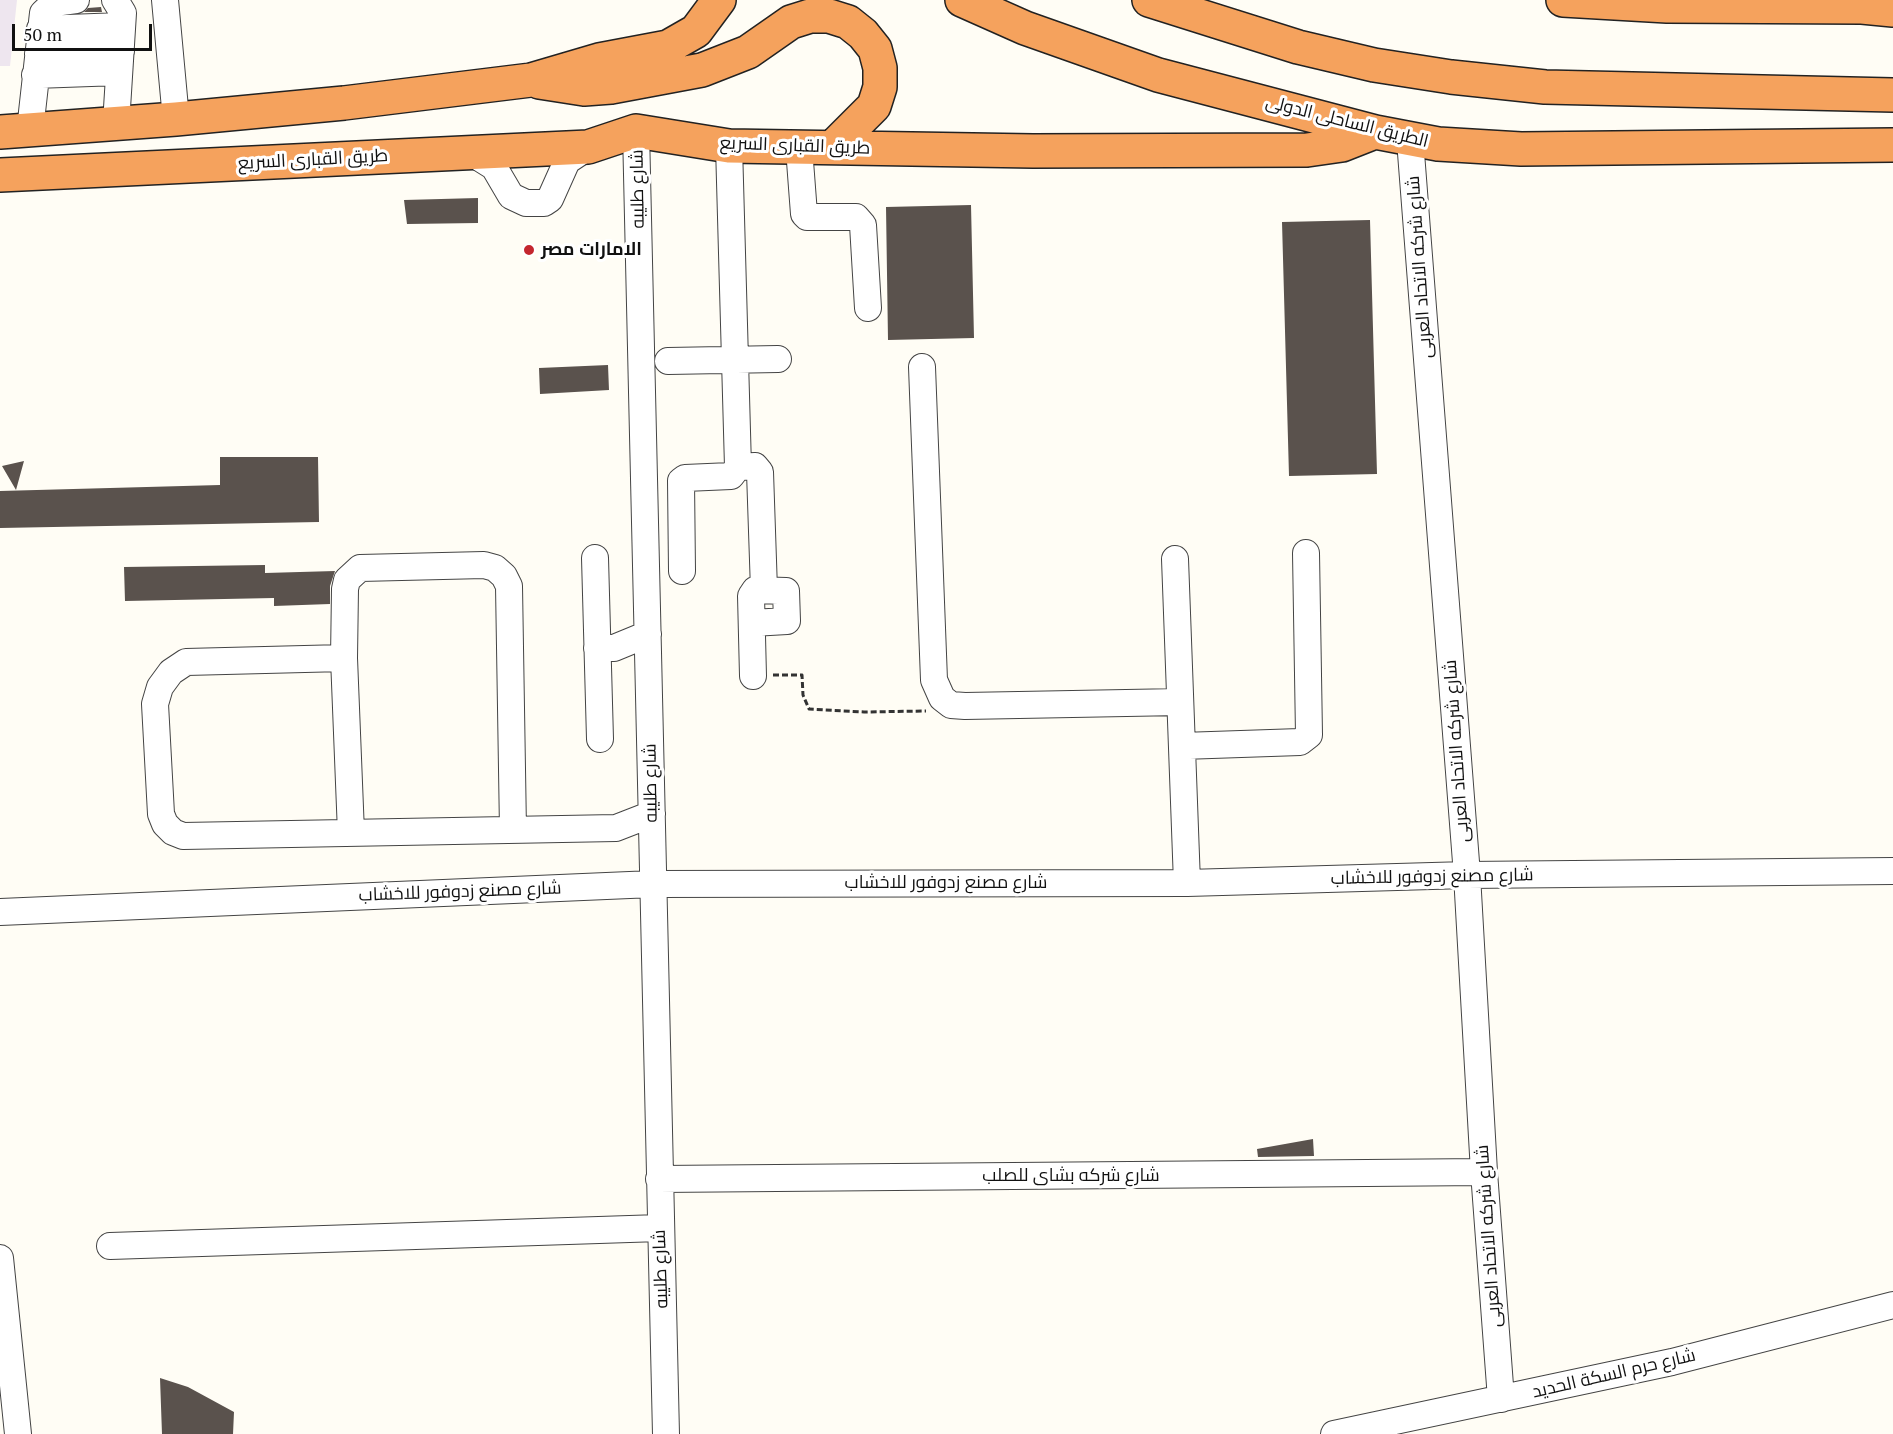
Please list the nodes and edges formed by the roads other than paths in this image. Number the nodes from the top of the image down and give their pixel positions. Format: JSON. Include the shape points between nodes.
{"nodes":[{"id":1,"x":76,"y":0,"type":"edge"},
{"id":2,"x":115,"y":0,"type":"edge"},
{"id":3,"x":165,"y":0,"type":"edge"},
{"id":4,"x":719,"y":0,"type":"edge"},
{"id":5,"x":962,"y":0,"type":"edge"},
{"id":6,"x":1149,"y":0,"type":"edge"},
{"id":7,"x":1563,"y":0,"type":"edge"},
{"id":8,"x":1893,"y":10,"type":"edge"},
{"id":9,"x":122,"y":26,"type":"junction"},
{"id":10,"x":40,"y":29,"type":"junction"},
{"id":11,"x":120,"y":62,"type":"junction"},
{"id":12,"x":37,"y":64,"type":"junction"},
{"id":13,"x":531,"y":80,"type":"junction"},
{"id":14,"x":1888,"y":94,"type":"edge"},
{"id":15,"x":176,"y":119,"type":"junction"},
{"id":16,"x":116,"y":124,"type":"junction"},
{"id":17,"x":15,"y":131,"type":"edge"},
{"id":18,"x":636,"y":131,"type":"junction"},
{"id":19,"x":1375,"y":132,"type":"junction"},
{"id":20,"x":1410,"y":140,"type":"junction"},
{"id":21,"x":1893,"y":145,"type":"edge"},
{"id":22,"x":729,"y":146,"type":"junction"},
{"id":23,"x":588,"y":147,"type":"junction"},
{"id":24,"x":834,"y":147,"type":"junction"},
{"id":25,"x":799,"y":148,"type":"junction"},
{"id":26,"x":470,"y":152,"type":"junction"},
{"id":27,"x":0,"y":176,"type":"edge"},
{"id":28,"x":868,"y":308,"type":"dead end"},
{"id":29,"x":778,"y":359,"type":"dead end"},
{"id":30,"x":735,"y":360,"type":"junction"},
{"id":31,"x":669,"y":361,"type":"dead end"},
{"id":32,"x":922,"y":367,"type":"dead end"},
{"id":33,"x":738,"y":467,"type":"junction"},
{"id":34,"x":1306,"y":553,"type":"dead end"},
{"id":35,"x":595,"y":558,"type":"dead end"},
{"id":36,"x":1175,"y":559,"type":"dead end"},
{"id":37,"x":682,"y":571,"type":"dead end"},
{"id":38,"x":764,"y":590,"type":"junction"},
{"id":39,"x":752,"y":623,"type":"junction"},
{"id":40,"x":648,"y":634,"type":"junction"},
{"id":41,"x":597,"y":648,"type":"junction"},
{"id":42,"x":344,"y":658,"type":"junction"},
{"id":43,"x":753,"y":676,"type":"road end"},
{"id":44,"x":1180,"y":702,"type":"junction"},
{"id":45,"x":600,"y":739,"type":"dead end"},
{"id":46,"x":1182,"y":746,"type":"junction"},
{"id":47,"x":652,"y":814,"type":"junction"},
{"id":48,"x":513,"y":830,"type":"junction"},
{"id":49,"x":351,"y":833,"type":"junction"},
{"id":50,"x":1893,"y":871,"type":"edge"},
{"id":51,"x":1467,"y":875,"type":"junction"},
{"id":52,"x":1187,"y":883,"type":"junction"},
{"id":53,"x":653,"y":884,"type":"junction"},
{"id":54,"x":0,"y":912,"type":"edge"},
{"id":55,"x":1484,"y":1172,"type":"junction"},
{"id":56,"x":659,"y":1179,"type":"junction"},
{"id":57,"x":660,"y":1228,"type":"junction"},
{"id":58,"x":110,"y":1246,"type":"dead end"},
{"id":59,"x":0,"y":1258,"type":"edge"},
{"id":60,"x":1893,"y":1305,"type":"edge"},
{"id":61,"x":1501,"y":1399,"type":"junction"},
{"id":62,"x":18,"y":1434,"type":"edge"},
{"id":63,"x":666,"y":1434,"type":"edge"},
{"id":64,"x":1334,"y":1434,"type":"edge"}],
"edges":[{"from":1,"to":10,"type":"street","via":[[48,7]]},
{"from":2,"to":9,"type":"street","via":[[122,9]]},
{"from":3,"to":15,"type":"street"},
{"from":4,"to":13,"type":"highway","via":[[696,31],[668,47]]},
{"from":5,"to":19,"type":"highway","name":"الطريق الساحلى الدولى","via":[[1024,28],[1148,72]]},
{"from":6,"to":14,"type":"highway","via":[[1298,47],[1374,65],[1451,77],[1545,87]]},
{"from":7,"to":8,"type":"highway"},
{"from":9,"to":10,"type":"street"},
{"from":9,"to":11,"type":"street"},
{"from":10,"to":12,"type":"street"},
{"from":11,"to":12,"type":"street"},
{"from":11,"to":16,"type":"street"},
{"from":12,"to":17,"type":"street"},
{"from":13,"to":15,"type":"highway"},
{"from":13,"to":24,"type":"highway","via":[[584,89],[640,84],[692,73],[734,60],[791,22],[829,16],[848,22],[863,34],[875,49],[880,68],[874,106]]},
{"from":15,"to":16,"type":"highway"},
{"from":16,"to":17,"type":"highway"},
{"from":18,"to":22,"type":"highway","name":"طريق القبارى السريع"},
{"from":18,"to":23,"type":"highway","name":"طريق القبارى السريع"},
{"from":18,"to":40,"type":"street","name":"شارع طليبه"},
{"from":19,"to":20,"type":"highway","name":"الطريق الساحلى الدولى"},
{"from":19,"to":24,"type":"highway","name":"طريق القبارى السريع","via":[[1342,145],[1307,150]]},
{"from":20,"to":21,"type":"highway","name":"الطريق الساحلى الدولى","via":[[1521,149]]},
{"from":20,"to":51,"type":"street","name":"شارع شركه الاتحاد العربى"},
{"from":22,"to":25,"type":"highway","name":"طريق القبارى السريع"},
{"from":22,"to":30,"type":"street"},
{"from":23,"to":26,"type":"highway","name":"طريق القبارى السريع"},
{"from":23,"to":26,"type":"street","via":[[567,161],[550,199],[544,203],[526,203],[511,196],[494,167]]},
{"from":24,"to":25,"type":"highway","name":"طريق القبارى السريع"},
{"from":25,"to":28,"type":"street","via":[[804,214],[810,218],[856,217],[863,225]]},
{"from":26,"to":27,"type":"highway","name":"طريق القبارى السريع"},
{"from":29,"to":30,"type":"street"},
{"from":30,"to":31,"type":"street"},
{"from":30,"to":33,"type":"street"},
{"from":32,"to":44,"type":"street","via":[[934,680],[942,698],[951,705]]},
{"from":33,"to":37,"type":"street","via":[[731,476],[681,481]]},
{"from":33,"to":38,"type":"street","via":[[755,466],[760,472]]},
{"from":34,"to":46,"type":"street","via":[[1310,735],[1300,742]]},
{"from":35,"to":41,"type":"street"},
{"from":36,"to":44,"type":"street"},
{"from":38,"to":39,"type":"street","via":[[755,590],[751,596]]},
{"from":38,"to":39,"type":"street","via":[[786,591],[788,617],[784,622]]},
{"from":39,"to":43,"type":"street"},
{"from":40,"to":41,"type":"street","via":[[614,648]]},
{"from":40,"to":47,"type":"street","name":"شارع طليبه"},
{"from":41,"to":45,"type":"street"},
{"from":42,"to":48,"type":"street","via":[[345,588],[360,568],[484,565],[504,576],[509,586]]},
{"from":42,"to":49,"type":"street"},
{"from":42,"to":49,"type":"street","via":[[186,662],[171,672],[160,687],[155,704],[161,814],[173,832],[183,836]]},
{"from":44,"to":46,"type":"street"},
{"from":46,"to":52,"type":"street"},
{"from":47,"to":48,"type":"street","via":[[616,828]]},
{"from":47,"to":53,"type":"street","name":"شارع طليبه"},
{"from":48,"to":49,"type":"street"},
{"from":50,"to":51,"type":"street","name":"شارع مصنع زدوفور للاخشاب"},
{"from":51,"to":52,"type":"street","name":"شارع مصنع زدوفور للاخشاب"},
{"from":51,"to":55,"type":"street","name":"شارع شركه الاتحاد العربى"},
{"from":52,"to":53,"type":"street","name":"شارع مصنع زدوفور للاخشاب"},
{"from":53,"to":54,"type":"street","name":"شارع مصنع زدوفور للاخشاب"},
{"from":53,"to":56,"type":"street","name":"شارع طليبه"},
{"from":55,"to":56,"type":"street","name":"شارع شركه بشاى للصلب"},
{"from":55,"to":61,"type":"street","name":"شارع شركه الاتحاد العربى"},
{"from":56,"to":57,"type":"street","name":"شارع طليبه"},
{"from":57,"to":58,"type":"street"},
{"from":57,"to":63,"type":"street","name":"شارع طليبه"},
{"from":59,"to":62,"type":"street"},
{"from":60,"to":61,"type":"street","name":"شارع حرم السكة الحديد","via":[[1672,1362]]},
{"from":61,"to":64,"type":"street","name":"شارع حرم السكة الحديد"}]}
